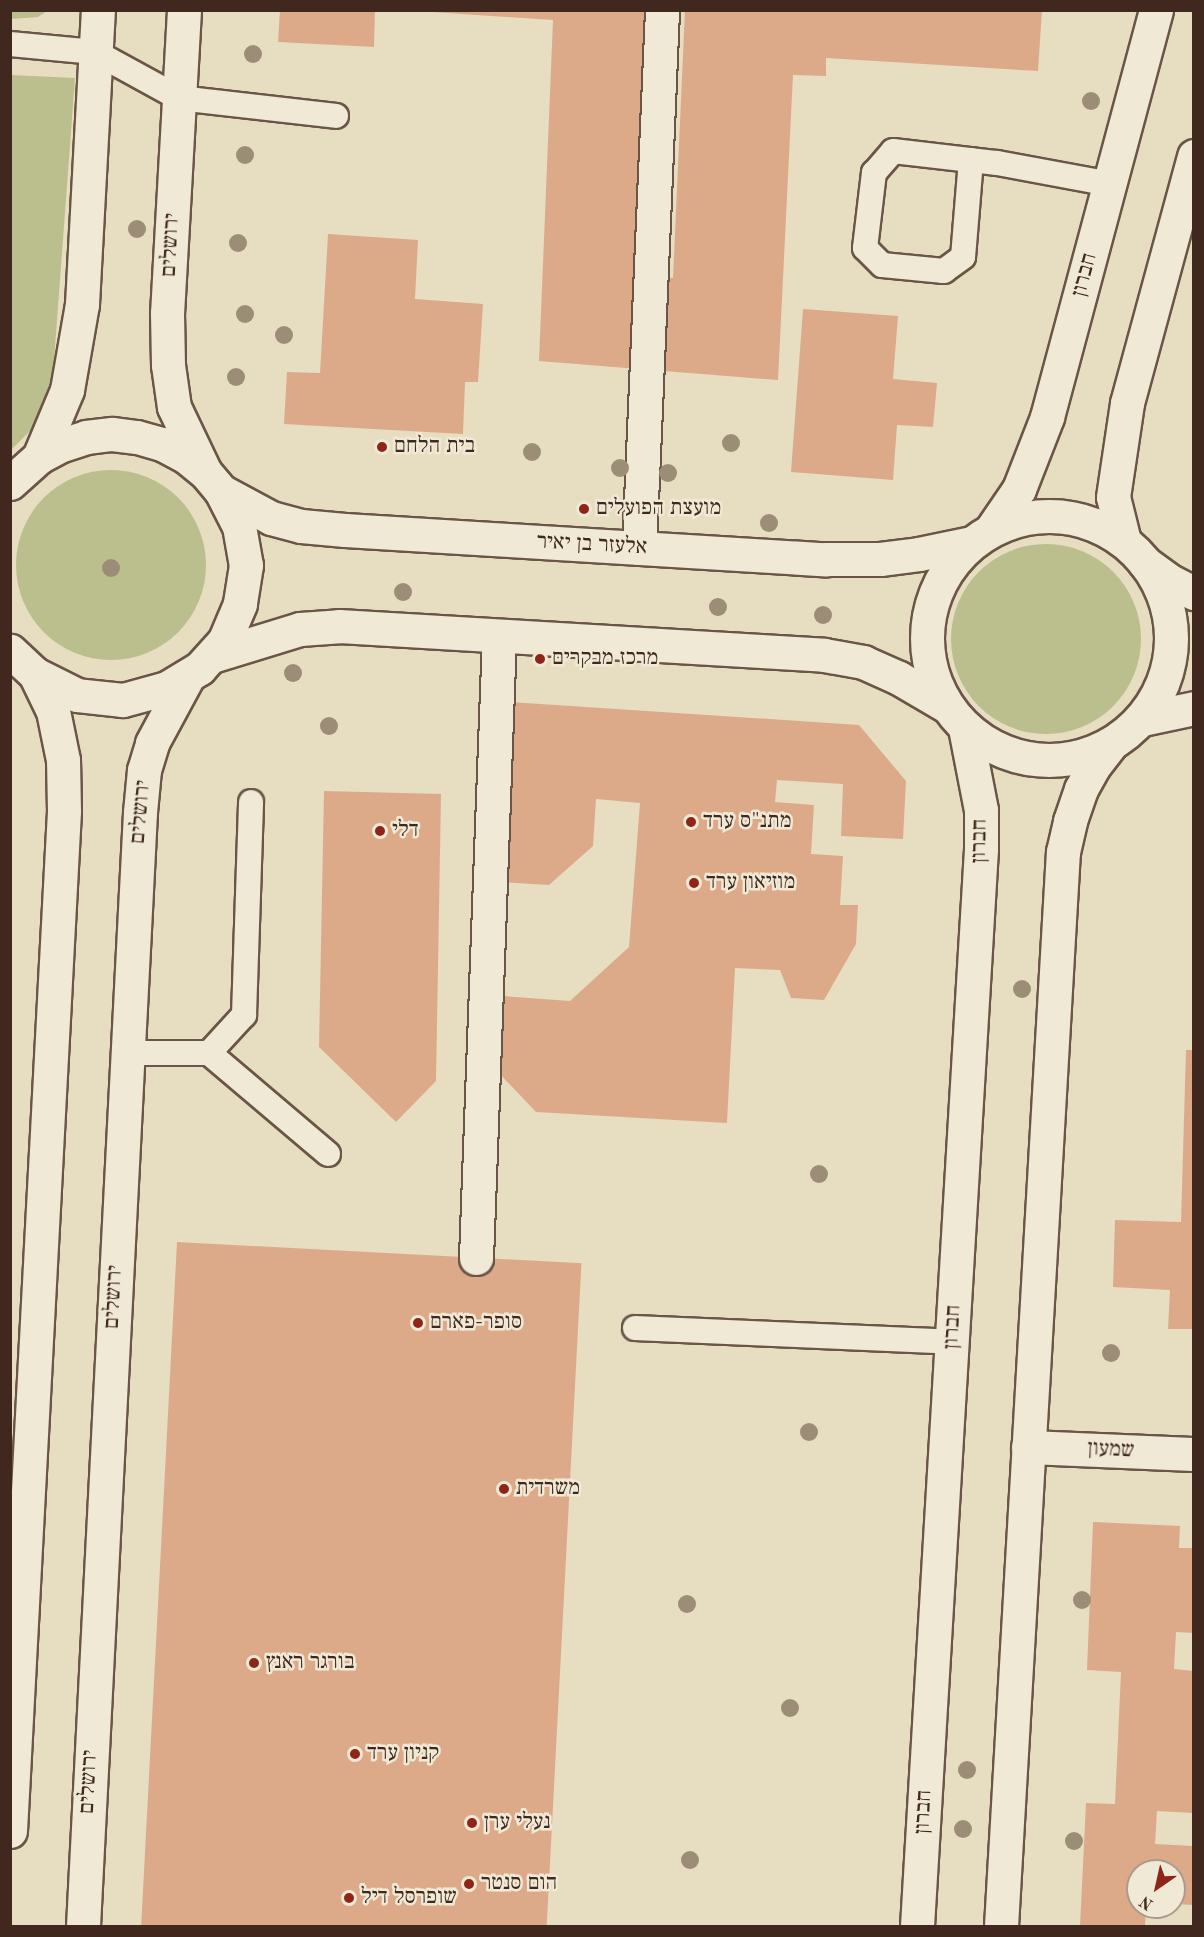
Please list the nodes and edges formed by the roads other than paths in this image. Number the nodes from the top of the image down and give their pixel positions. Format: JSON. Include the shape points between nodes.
{"nodes":[{"id":1,"x":98,"y":10,"type":"edge"},
{"id":2,"x":184,"y":10,"type":"edge"},
{"id":3,"x":662,"y":10,"type":"edge"},
{"id":4,"x":1156,"y":10,"type":"edge"},
{"id":5,"x":10,"y":44,"type":"edge"},
{"id":6,"x":95,"y":52,"type":"junction"},
{"id":7,"x":179,"y":98,"type":"junction"},
{"id":8,"x":336,"y":116,"type":"dead end"},
{"id":9,"x":1194,"y":156,"type":"edge"},
{"id":10,"x":971,"y":160,"type":"junction"},
{"id":11,"x":1110,"y":184,"type":"junction"},
{"id":12,"x":20,"y":473,"type":"edge"},
{"id":13,"x":213,"y":481,"type":"junction"},
{"id":14,"x":981,"y":536,"type":"junction"},
{"id":15,"x":639,"y":548,"type":"junction"},
{"id":16,"x":1134,"y":551,"type":"junction"},
{"id":17,"x":1194,"y":593,"type":"edge"},
{"id":18,"x":499,"y":636,"type":"junction"},
{"id":19,"x":10,"y":651,"type":"edge"},
{"id":20,"x":212,"y":656,"type":"junction"},
{"id":21,"x":35,"y":674,"type":"junction"},
{"id":22,"x":187,"y":678,"type":"junction"},
{"id":23,"x":1194,"y":708,"type":"edge"},
{"id":24,"x":955,"y":716,"type":"junction"},
{"id":25,"x":1142,"y":719,"type":"junction"},
{"id":26,"x":1111,"y":744,"type":"junction"},
{"id":27,"x":252,"y":802,"type":"dead end"},
{"id":28,"x":127,"y":1053,"type":"junction"},
{"id":29,"x":209,"y":1053,"type":"junction"},
{"id":30,"x":328,"y":1154,"type":"dead end"},
{"id":31,"x":476,"y":1258,"type":"dead end"},
{"id":32,"x":635,"y":1328,"type":"dead end"},
{"id":33,"x":952,"y":1342,"type":"junction"},
{"id":34,"x":1028,"y":1447,"type":"junction"},
{"id":35,"x":21,"y":1449,"type":"edge"},
{"id":36,"x":1194,"y":1454,"type":"edge"},
{"id":37,"x":10,"y":1831,"type":"edge"},
{"id":38,"x":83,"y":1926,"type":"edge"},
{"id":39,"x":917,"y":1926,"type":"edge"},
{"id":40,"x":1001,"y":1926,"type":"edge"}],
"edges":[{"from":1,"to":6,"type":"main road"},
{"from":2,"to":7,"type":"main road","name":"ירושלים"},
{"from":3,"to":15,"type":"main road"},
{"from":4,"to":11,"type":"main road","name":"חברון"},
{"from":5,"to":6,"type":"lane"},
{"from":6,"to":7,"type":"lane"},
{"from":6,"to":12,"type":"main road","via":[[82,304],[67,390]]},
{"from":7,"to":8,"type":"lane"},
{"from":7,"to":13,"type":"main road","name":"ירושלים","via":[[167,313],[168,365],[174,407]]},
{"from":9,"to":16,"type":"main road","via":[[1127,403],[1113,497]]},
{"from":10,"to":10,"type":"lane","via":[[894,151],[874,173],[865,248],[882,265],[944,271],[963,257]]},
{"from":10,"to":11,"type":"lane"},
{"from":11,"to":14,"type":"main road","name":"חברון","via":[[1047,417],[1019,489]]},
{"from":12,"to":13,"type":"main road","name":"אלעזר בן יאיר","via":[[62,445],[86,437],[129,436],[162,444],[185,456]]},
{"from":13,"to":15,"type":"main road","name":"אלעזר בן יאיר","via":[[271,518],[301,526]]},
{"from":13,"to":20,"type":"main road","name":"ירושלים","via":[[239,526],[246,565],[234,623]]},
{"from":14,"to":15,"type":"main road","name":"אלעזר בן יאיר","via":[[919,554],[880,559]]},
{"from":14,"to":16,"type":"main road","name":"אלעזר בן יאיר","via":[[1017,520],[1073,518],[1100,526]]},
{"from":14,"to":24,"type":"main road","name":"חברון","via":[[947,569],[931,602],[927,625],[930,672]]},
{"from":16,"to":17,"type":"main road","via":[[1172,582]]},
{"from":16,"to":25,"type":"main road","via":[[1162,591],[1171,624],[1171,657],[1161,690]]},
{"from":18,"to":20,"type":"main road","via":[[339,626],[300,629]]},
{"from":18,"to":24,"type":"main road","via":[[824,655],[863,662],[899,678]]},
{"from":18,"to":31,"type":"main road"},
{"from":19,"to":21,"type":"main road"},
{"from":20,"to":22,"type":"main road"},
{"from":21,"to":22,"type":"main road","via":[[77,695],[123,700]]},
{"from":21,"to":35,"type":"main road","via":[[53,711],[63,760],[64,811]]},
{"from":22,"to":28,"type":"main road","name":"ירושלים","via":[[152,743],[144,770]]},
{"from":23,"to":25,"type":"main road"},
{"from":24,"to":26,"type":"main road","via":[[998,750],[1035,761],[1075,759]]},
{"from":24,"to":33,"type":"main road","name":"חברון","via":[[981,810],[981,849]]},
{"from":25,"to":26,"type":"main road"},
{"from":26,"to":34,"type":"main road","via":[[1081,789],[1064,852]]},
{"from":27,"to":29,"type":"lane","via":[[244,1015]]},
{"from":28,"to":29,"type":"lane"},
{"from":28,"to":38,"type":"main road","name":"ירושלים"},
{"from":29,"to":30,"type":"lane"},
{"from":32,"to":33,"type":"lane"},
{"from":33,"to":39,"type":"main road","name":"חברון"},
{"from":34,"to":36,"type":"main road","name":"שמעון"},
{"from":34,"to":40,"type":"main road"},
{"from":35,"to":37,"type":"main road"}]}
